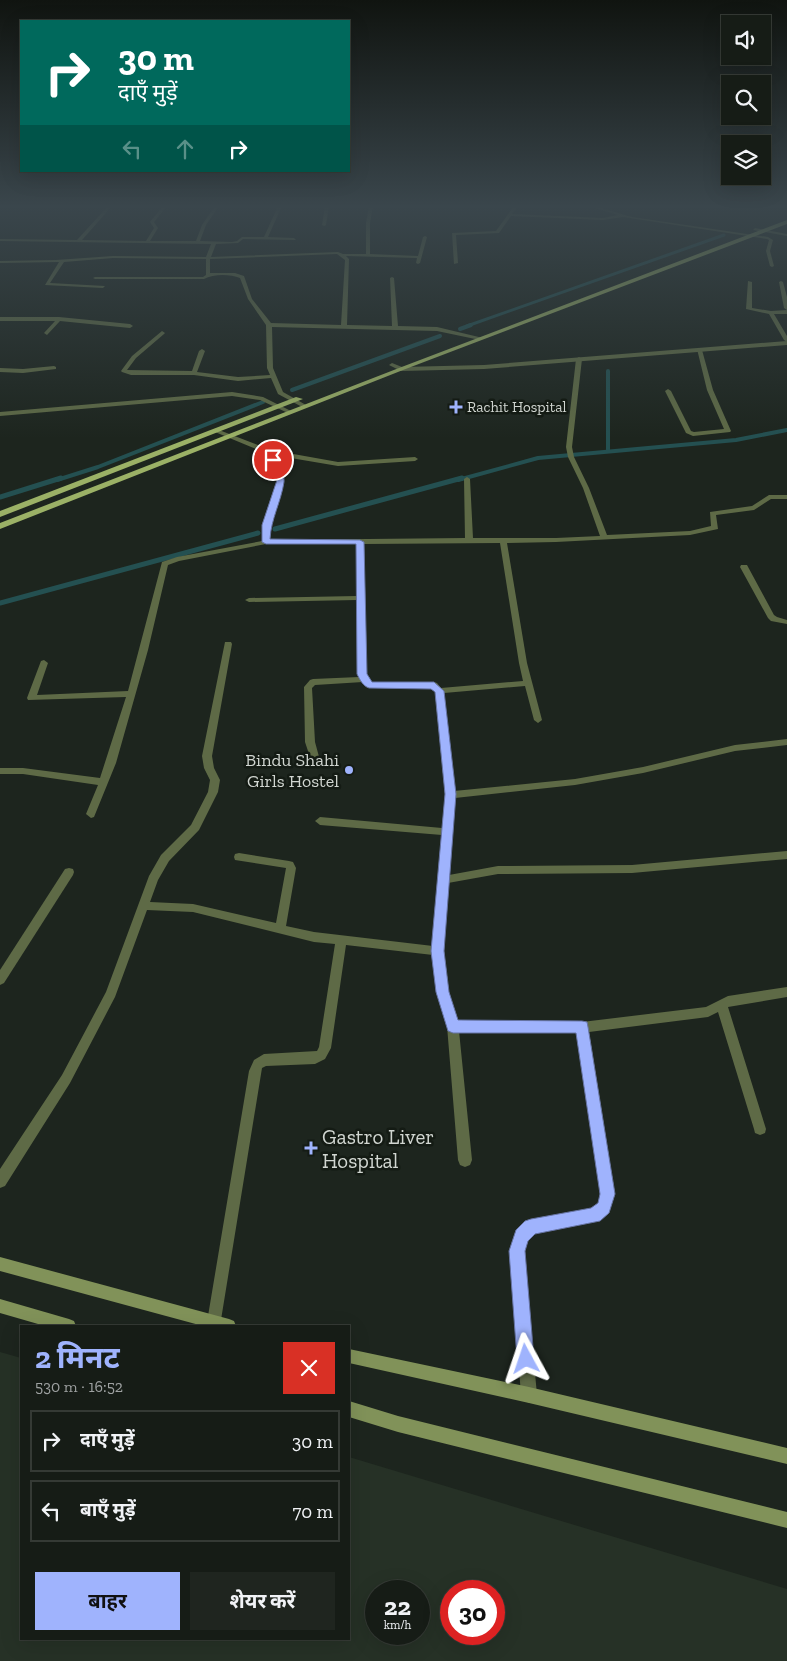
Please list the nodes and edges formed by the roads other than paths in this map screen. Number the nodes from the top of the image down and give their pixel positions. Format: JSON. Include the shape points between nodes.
{"nodes":[{"id":1,"x":47,"y":284,"type":"edge"},
{"id":2,"x":243,"y":284,"type":"edge"},
{"id":3,"x":346,"y":284,"type":"edge"},
{"id":4,"x":392,"y":284,"type":"edge"},
{"id":5,"x":613,"y":284,"type":"edge"},
{"id":6,"x":621,"y":284,"type":"edge"},
{"id":7,"x":750,"y":284,"type":"edge"},
{"id":8,"x":781,"y":284,"type":"edge"},
{"id":9,"x":103,"y":287,"type":"dead end"},
{"id":10,"x":787,"y":308,"type":"edge"},
{"id":11,"x":787,"y":312,"type":"edge"},
{"id":12,"x":771,"y":313,"type":"junction"},
{"id":13,"x":0,"y":319,"type":"edge"},
{"id":14,"x":59,"y":320,"type":"junction"},
{"id":15,"x":269,"y":325,"type":"junction"},
{"id":16,"x":130,"y":326,"type":"dead end"},
{"id":17,"x":344,"y":326,"type":"junction"},
{"id":18,"x":395,"y":328,"type":"junction"},
{"id":19,"x":47,"y":333,"type":"dead end"},
{"id":20,"x":162,"y":333,"type":"dead end"},
{"id":21,"x":470,"y":336,"type":"junction"},
{"id":22,"x":480,"y":338,"type":"junction"},
{"id":23,"x":787,"y":341,"type":"edge"},
{"id":24,"x":700,"y":350,"type":"junction"},
{"id":25,"x":202,"y":351,"type":"dead end"},
{"id":26,"x":579,"y":359,"type":"junction"},
{"id":27,"x":392,"y":365,"type":"junction"},
{"id":28,"x":54,"y":368,"type":"dead end"},
{"id":29,"x":401,"y":368,"type":"junction"},
{"id":30,"x":0,"y":370,"type":"edge"},
{"id":31,"x":194,"y":372,"type":"junction"},
{"id":32,"x":273,"y":376,"type":"junction"},
{"id":33,"x":330,"y":388,"type":"dead end"},
{"id":34,"x":668,"y":391,"type":"dead end"},
{"id":35,"x":303,"y":398,"type":"dead end"},
{"id":36,"x":294,"y":401,"type":"junction"},
{"id":37,"x":279,"y":406,"type":"junction"},
{"id":38,"x":304,"y":406,"type":"junction"},
{"id":39,"x":290,"y":412,"type":"junction"},
{"id":40,"x":0,"y":414,"type":"edge"},
{"id":41,"x":217,"y":431,"type":"junction"},
{"id":42,"x":229,"y":436,"type":"junction"},
{"id":43,"x":269,"y":452,"type":"junction"},
{"id":44,"x":416,"y":459,"type":"dead end"},
{"id":45,"x":467,"y":479,"type":"dead end"},
{"id":46,"x":787,"y":497,"type":"edge"},
{"id":47,"x":0,"y":514,"type":"edge"},
{"id":48,"x":0,"y":526,"type":"edge"},
{"id":49,"x":604,"y":538,"type":"junction"},
{"id":50,"x":503,"y":540,"type":"junction"},
{"id":51,"x":470,"y":541,"type":"junction"},
{"id":52,"x":266,"y":542,"type":"junction"},
{"id":53,"x":360,"y":542,"type":"junction"},
{"id":54,"x":744,"y":567,"type":"dead end"},
{"id":55,"x":361,"y":598,"type":"junction"},
{"id":56,"x":249,"y":600,"type":"dead end"},
{"id":57,"x":787,"y":622,"type":"edge"},
{"id":58,"x":228,"y":644,"type":"dead end"},
{"id":59,"x":44,"y":663,"type":"dead end"},
{"id":60,"x":364,"y":680,"type":"junction"},
{"id":61,"x":528,"y":683,"type":"junction"},
{"id":62,"x":439,"y":691,"type":"junction"},
{"id":63,"x":131,"y":694,"type":"junction"},
{"id":64,"x":538,"y":720,"type":"dead end"},
{"id":65,"x":787,"y":742,"type":"edge"},
{"id":66,"x":316,"y":764,"type":"dead end"},
{"id":67,"x":0,"y":772,"type":"edge"},
{"id":68,"x":104,"y":782,"type":"junction"},
{"id":69,"x":450,"y":794,"type":"junction"},
{"id":70,"x":91,"y":814,"type":"dead end"},
{"id":71,"x":320,"y":821,"type":"dead end"},
{"id":72,"x":447,"y":832,"type":"junction"},
{"id":73,"x":787,"y":855,"type":"edge"},
{"id":74,"x":239,"y":857,"type":"dead end"},
{"id":75,"x":69,"y":872,"type":"dead end"},
{"id":76,"x":444,"y":880,"type":"junction"},
{"id":77,"x":143,"y":906,"type":"junction"},
{"id":78,"x":280,"y":929,"type":"junction"},
{"id":79,"x":341,"y":940,"type":"junction"},
{"id":80,"x":438,"y":951,"type":"junction"},
{"id":81,"x":0,"y":980,"type":"edge"},
{"id":82,"x":787,"y":992,"type":"edge"},
{"id":83,"x":722,"y":1005,"type":"junction"},
{"id":84,"x":453,"y":1026,"type":"junction"},
{"id":85,"x":582,"y":1027,"type":"junction"},
{"id":86,"x":760,"y":1129,"type":"dead end"},
{"id":87,"x":465,"y":1160,"type":"dead end"},
{"id":88,"x":0,"y":1182,"type":"edge"},
{"id":89,"x":0,"y":1264,"type":"edge"},
{"id":90,"x":0,"y":1306,"type":"edge"},
{"id":91,"x":214,"y":1322,"type":"junction"},
{"id":92,"x":66,"y":1325,"type":"edge"},
{"id":93,"x":226,"y":1325,"type":"edge"},
{"id":94,"x":350,"y":1356,"type":"edge"},
{"id":95,"x":529,"y":1395,"type":"junction"},
{"id":96,"x":350,"y":1409,"type":"edge"},
{"id":97,"x":787,"y":1456,"type":"edge"},
{"id":98,"x":787,"y":1520,"type":"edge"}],
"edges":[{"from":1,"to":9,"type":"street"},
{"from":2,"to":15,"type":"street"},
{"from":3,"to":17,"type":"street"},
{"from":4,"to":18,"type":"street"},
{"from":5,"to":21,"type":"main road"},
{"from":6,"to":22,"type":"main road"},
{"from":7,"to":12,"type":"street","via":[[749,309]]},
{"from":8,"to":10,"type":"street"},
{"from":11,"to":12,"type":"street"},
{"from":12,"to":23,"type":"street"},
{"from":13,"to":14,"type":"street"},
{"from":14,"to":16,"type":"street"},
{"from":14,"to":19,"type":"street"},
{"from":15,"to":17,"type":"street"},
{"from":15,"to":32,"type":"street"},
{"from":17,"to":18,"type":"street"},
{"from":18,"to":21,"type":"street","via":[[437,329]]},
{"from":20,"to":31,"type":"street","via":[[124,371]]},
{"from":21,"to":22,"type":"street"},
{"from":21,"to":27,"type":"main road"},
{"from":22,"to":29,"type":"main road"},
{"from":23,"to":24,"type":"street"},
{"from":24,"to":26,"type":"street"},
{"from":24,"to":34,"type":"street","via":[[710,390],[728,431],[688,432]]},
{"from":25,"to":31,"type":"street"},
{"from":26,"to":29,"type":"street"},
{"from":26,"to":49,"type":"street","via":[[569,447]]},
{"from":27,"to":29,"type":"street"},
{"from":27,"to":33,"type":"main road"},
{"from":28,"to":30,"type":"street"},
{"from":29,"to":38,"type":"main road"},
{"from":31,"to":32,"type":"street","via":[[238,379]]},
{"from":32,"to":36,"type":"street","via":[[280,393]]},
{"from":35,"to":36,"type":"main road"},
{"from":36,"to":37,"type":"main road"},
{"from":36,"to":38,"type":"street"},
{"from":37,"to":39,"type":"street"},
{"from":37,"to":40,"type":"street","via":[[261,398],[232,394]]},
{"from":37,"to":41,"type":"main road"},
{"from":38,"to":39,"type":"main road"},
{"from":39,"to":42,"type":"main road"},
{"from":41,"to":42,"type":"street"},
{"from":41,"to":47,"type":"main road"},
{"from":42,"to":43,"type":"street"},
{"from":42,"to":48,"type":"main road"},
{"from":43,"to":44,"type":"street","via":[[338,464]]},
{"from":43,"to":52,"type":"street","via":[[281,480],[266,525]]},
{"from":45,"to":51,"type":"street"},
{"from":46,"to":49,"type":"street","via":[[769,496],[754,508],[712,513],[715,527],[690,533]]},
{"from":49,"to":50,"type":"street"},
{"from":50,"to":51,"type":"street"},
{"from":50,"to":61,"type":"street"},
{"from":51,"to":53,"type":"street"},
{"from":52,"to":53,"type":"street"},
{"from":52,"to":63,"type":"street","via":[[165,564]]},
{"from":53,"to":55,"type":"street"},
{"from":54,"to":57,"type":"street","via":[[771,616]]},
{"from":55,"to":56,"type":"street"},
{"from":55,"to":60,"type":"street"},
{"from":58,"to":77,"type":"street","via":[[207,756],[215,780],[213,792],[195,827],[165,858]]},
{"from":59,"to":63,"type":"street","via":[[31,698]]},
{"from":60,"to":62,"type":"street","via":[[369,685],[434,686]]},
{"from":60,"to":66,"type":"street","via":[[313,682],[308,687],[310,742]]},
{"from":61,"to":62,"type":"street"},
{"from":61,"to":64,"type":"street"},
{"from":62,"to":69,"type":"street"},
{"from":63,"to":68,"type":"street"},
{"from":65,"to":69,"type":"street","via":[[735,748],[644,770],[574,782]]},
{"from":67,"to":68,"type":"street","via":[[22,771]]},
{"from":68,"to":70,"type":"street"},
{"from":69,"to":72,"type":"street"},
{"from":71,"to":72,"type":"street"},
{"from":72,"to":76,"type":"street"},
{"from":73,"to":76,"type":"street","via":[[632,869],[498,870]]},
{"from":74,"to":78,"type":"street","via":[[289,865],[291,868]]},
{"from":75,"to":81,"type":"street"},
{"from":76,"to":80,"type":"street"},
{"from":77,"to":78,"type":"street","via":[[192,908]]},
{"from":77,"to":88,"type":"street","via":[[111,993],[66,1078]]},
{"from":78,"to":79,"type":"street"},
{"from":79,"to":80,"type":"street"},
{"from":79,"to":91,"type":"street","via":[[325,1048],[321,1055],[264,1060],[255,1071]]},
{"from":80,"to":84,"type":"street","via":[[443,992]]},
{"from":82,"to":83,"type":"street","via":[[728,1001]]},
{"from":83,"to":85,"type":"street","via":[[708,1012]]},
{"from":83,"to":86,"type":"street"},
{"from":84,"to":85,"type":"street"},
{"from":84,"to":87,"type":"street"},
{"from":85,"to":95,"type":"street","via":[[608,1194],[604,1208],[594,1216],[531,1227],[522,1236],[517,1251]]},
{"from":89,"to":91,"type":"main road"},
{"from":90,"to":92,"type":"main road"},
{"from":91,"to":93,"type":"main road"},
{"from":94,"to":95,"type":"main road"},
{"from":95,"to":97,"type":"main road"},
{"from":96,"to":98,"type":"main road"}]}
